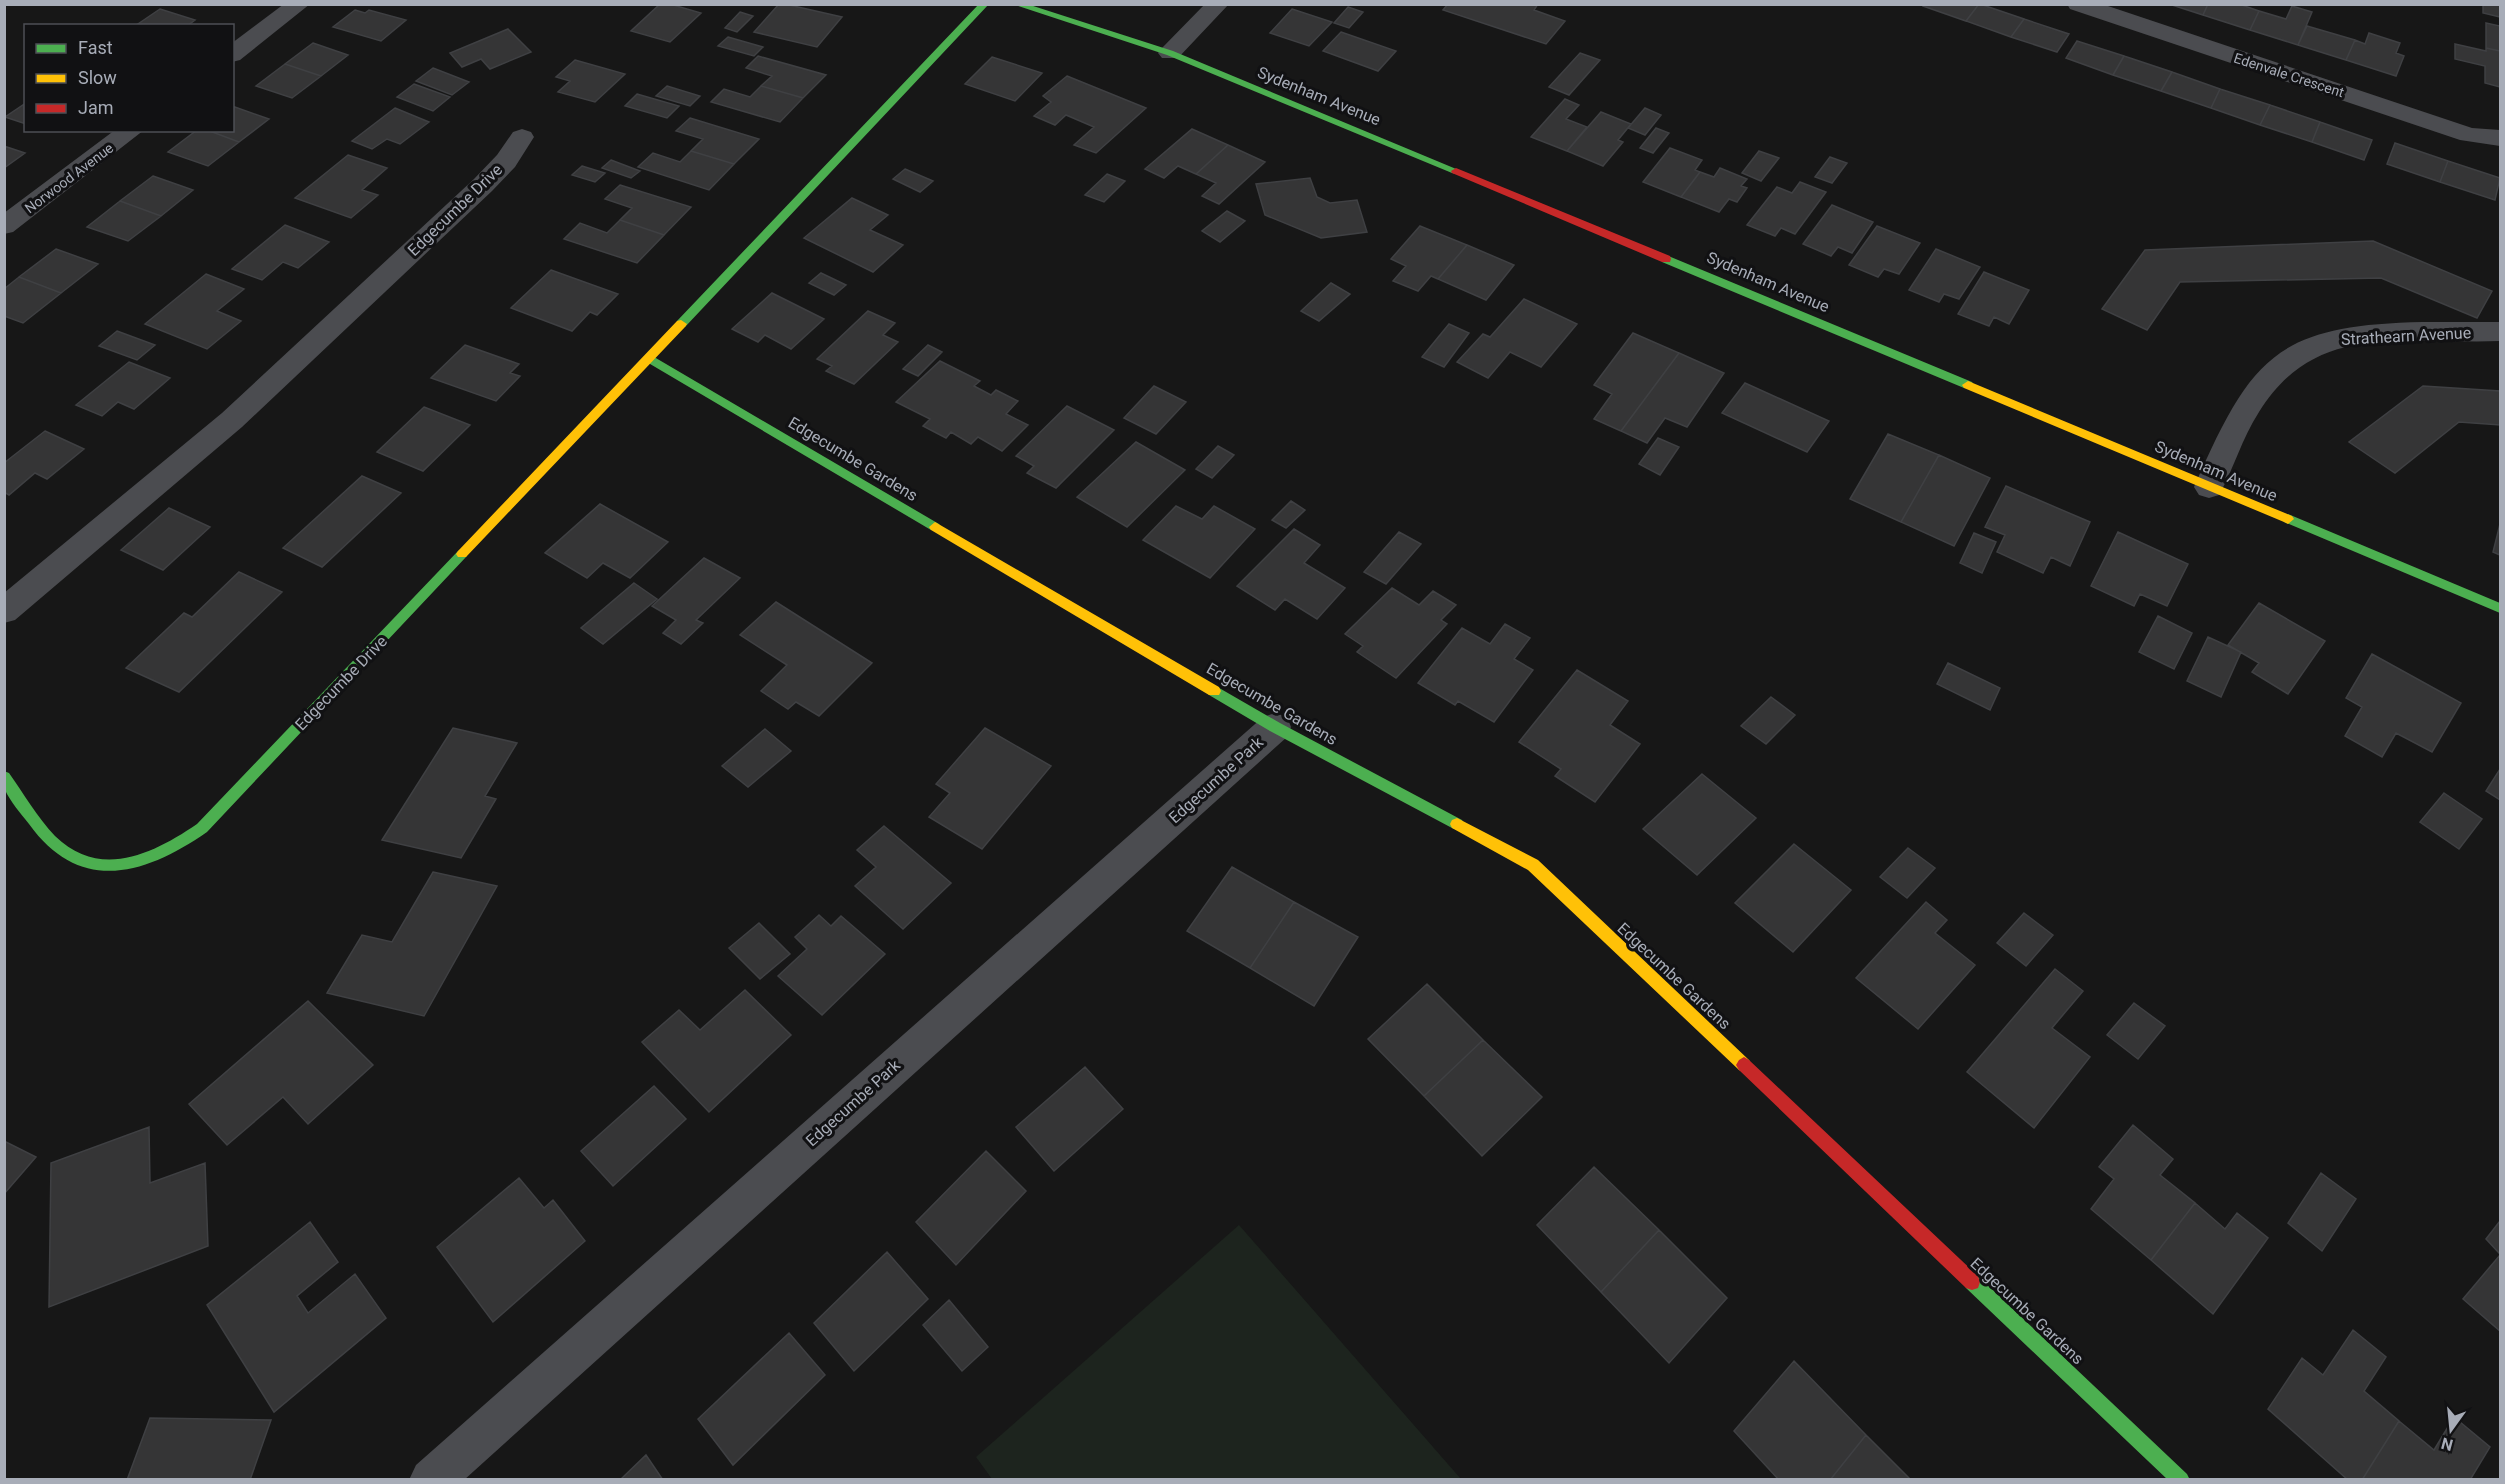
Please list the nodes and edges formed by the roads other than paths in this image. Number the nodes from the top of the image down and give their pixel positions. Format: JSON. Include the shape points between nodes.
{"nodes":[{"id":1,"x":299,"y":4,"type":"edge"},
{"id":2,"x":985,"y":4,"type":"edge"},
{"id":3,"x":1016,"y":4,"type":"edge"},
{"id":4,"x":1218,"y":4,"type":"edge"},
{"id":5,"x":2078,"y":4,"type":"edge"},
{"id":6,"x":234,"y":53,"type":"edge"},
{"id":7,"x":1170,"y":53,"type":"junction"},
{"id":8,"x":129,"y":132,"type":"edge"},
{"id":9,"x":522,"y":137,"type":"dead end"},
{"id":10,"x":2500,"y":138,"type":"edge"},
{"id":11,"x":4,"y":226,"type":"edge"},
{"id":12,"x":2500,"y":332,"type":"edge"},
{"id":13,"x":650,"y":358,"type":"junction"},
{"id":14,"x":2209,"y":487,"type":"junction"},
{"id":15,"x":2500,"y":608,"type":"edge"},
{"id":16,"x":4,"y":611,"type":"edge"},
{"id":17,"x":1275,"y":727,"type":"junction"},
{"id":18,"x":4,"y":777,"type":"edge"},
{"id":19,"x":431,"y":1479,"type":"edge"},
{"id":20,"x":2181,"y":1479,"type":"edge"}],
"edges":[{"from":1,"to":6,"type":"street"},
{"from":2,"to":13,"type":"street"},
{"from":3,"to":7,"type":"street","name":"Sydenham Avenue"},
{"from":4,"to":7,"type":"street"},
{"from":5,"to":10,"type":"street","name":"Edenvale Crescent","via":[[2469,135]]},
{"from":7,"to":14,"type":"street","name":"Sydenham Avenue"},
{"from":8,"to":11,"type":"street","name":"Norwood Avenue"},
{"from":9,"to":16,"type":"street","name":"Edgecumbe Drive","via":[[483,185],[232,420]]},
{"from":12,"to":14,"type":"street","name":"Strathearn Avenue","via":[[2375,334],[2330,340],[2296,354],[2257,391]]},
{"from":13,"to":17,"type":"street","name":"Edgecumbe Gardens"},
{"from":13,"to":18,"type":"street","name":"Edgecumbe Drive","via":[[220,810],[181,844],[142,863],[122,866],[103,867],[74,858],[48,836]]},
{"from":14,"to":15,"type":"street","name":"Sydenham Avenue"},
{"from":17,"to":19,"type":"street","name":"Edgecumbe Park"},
{"from":17,"to":20,"type":"street","name":"Edgecumbe Gardens","via":[[1533,865]]}]}
